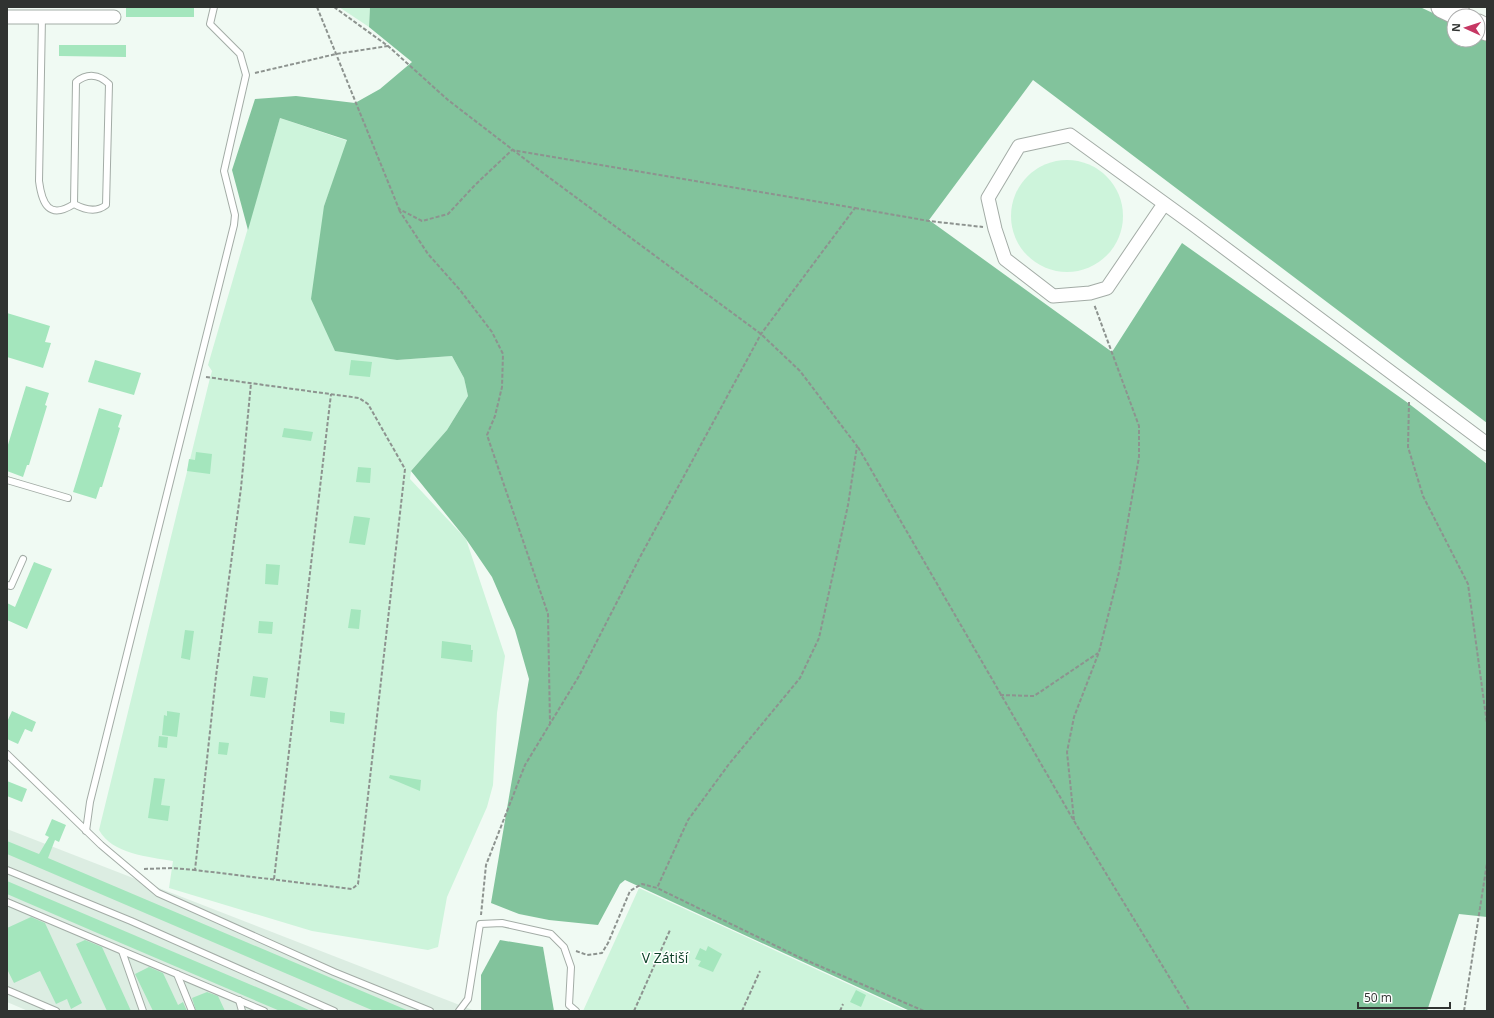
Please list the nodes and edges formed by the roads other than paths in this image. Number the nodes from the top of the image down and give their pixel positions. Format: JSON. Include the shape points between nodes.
{"nodes":[{"id":1,"x":214,"y":7,"type":"edge"},
{"id":2,"x":7,"y":17,"type":"edge"},
{"id":3,"x":42,"y":17,"type":"junction"},
{"id":4,"x":114,"y":17,"type":"dead end"},
{"id":5,"x":74,"y":204,"type":"junction"},
{"id":6,"x":1164,"y":204,"type":"junction"},
{"id":7,"x":1487,"y":444,"type":"edge"},
{"id":8,"x":7,"y":480,"type":"edge"},
{"id":9,"x":68,"y":498,"type":"dead end"},
{"id":10,"x":23,"y":559,"type":"dead end"},
{"id":11,"x":7,"y":585,"type":"edge"},
{"id":12,"x":7,"y":754,"type":"edge"},
{"id":13,"x":86,"y":831,"type":"junction"},
{"id":14,"x":7,"y":870,"type":"edge"},
{"id":15,"x":7,"y":902,"type":"edge"},
{"id":16,"x":122,"y":951,"type":"junction"},
{"id":17,"x":177,"y":974,"type":"junction"},
{"id":18,"x":7,"y":990,"type":"edge"},
{"id":19,"x":239,"y":1000,"type":"junction"},
{"id":20,"x":56,"y":1011,"type":"edge"},
{"id":21,"x":143,"y":1011,"type":"edge"},
{"id":22,"x":192,"y":1011,"type":"edge"},
{"id":23,"x":242,"y":1011,"type":"edge"},
{"id":24,"x":264,"y":1011,"type":"edge"},
{"id":25,"x":334,"y":1011,"type":"edge"},
{"id":26,"x":430,"y":1011,"type":"edge"},
{"id":27,"x":459,"y":1011,"type":"edge"},
{"id":28,"x":576,"y":1011,"type":"edge"}],
"edges":[{"from":1,"to":13,"type":"lane","via":[[210,24],[240,54],[246,75],[224,171],[235,215],[234,225],[90,802]]},
{"from":2,"to":3,"type":"street"},
{"from":3,"to":4,"type":"street"},
{"from":3,"to":5,"type":"lane","via":[[39,181],[42,200],[51,209],[60,210]]},
{"from":5,"to":5,"type":"lane","via":[[93,210],[106,205],[108,84],[97,76],[87,76],[75,84]]},
{"from":6,"to":6,"type":"street","via":[[1107,288],[1090,293],[1053,296],[1005,259],[988,198],[1019,146],[1070,135]]},
{"from":6,"to":7,"type":"street"},
{"from":8,"to":9,"type":"lane"},
{"from":10,"to":11,"type":"lane","via":[[11,586]]},
{"from":12,"to":13,"type":"lane"},
{"from":13,"to":26,"type":"lane","via":[[158,892],[334,972]]},
{"from":14,"to":25,"type":"lane","via":[[131,921]]},
{"from":15,"to":16,"type":"lane"},
{"from":16,"to":17,"type":"lane"},
{"from":16,"to":21,"type":"lane"},
{"from":17,"to":19,"type":"lane"},
{"from":17,"to":22,"type":"lane"},
{"from":18,"to":20,"type":"lane"},
{"from":19,"to":23,"type":"lane"},
{"from":19,"to":24,"type":"lane"},
{"from":27,"to":28,"type":"lane","via":[[468,999],[480,924],[502,923],[551,934],[564,947],[571,967],[569,1005]]}]}
